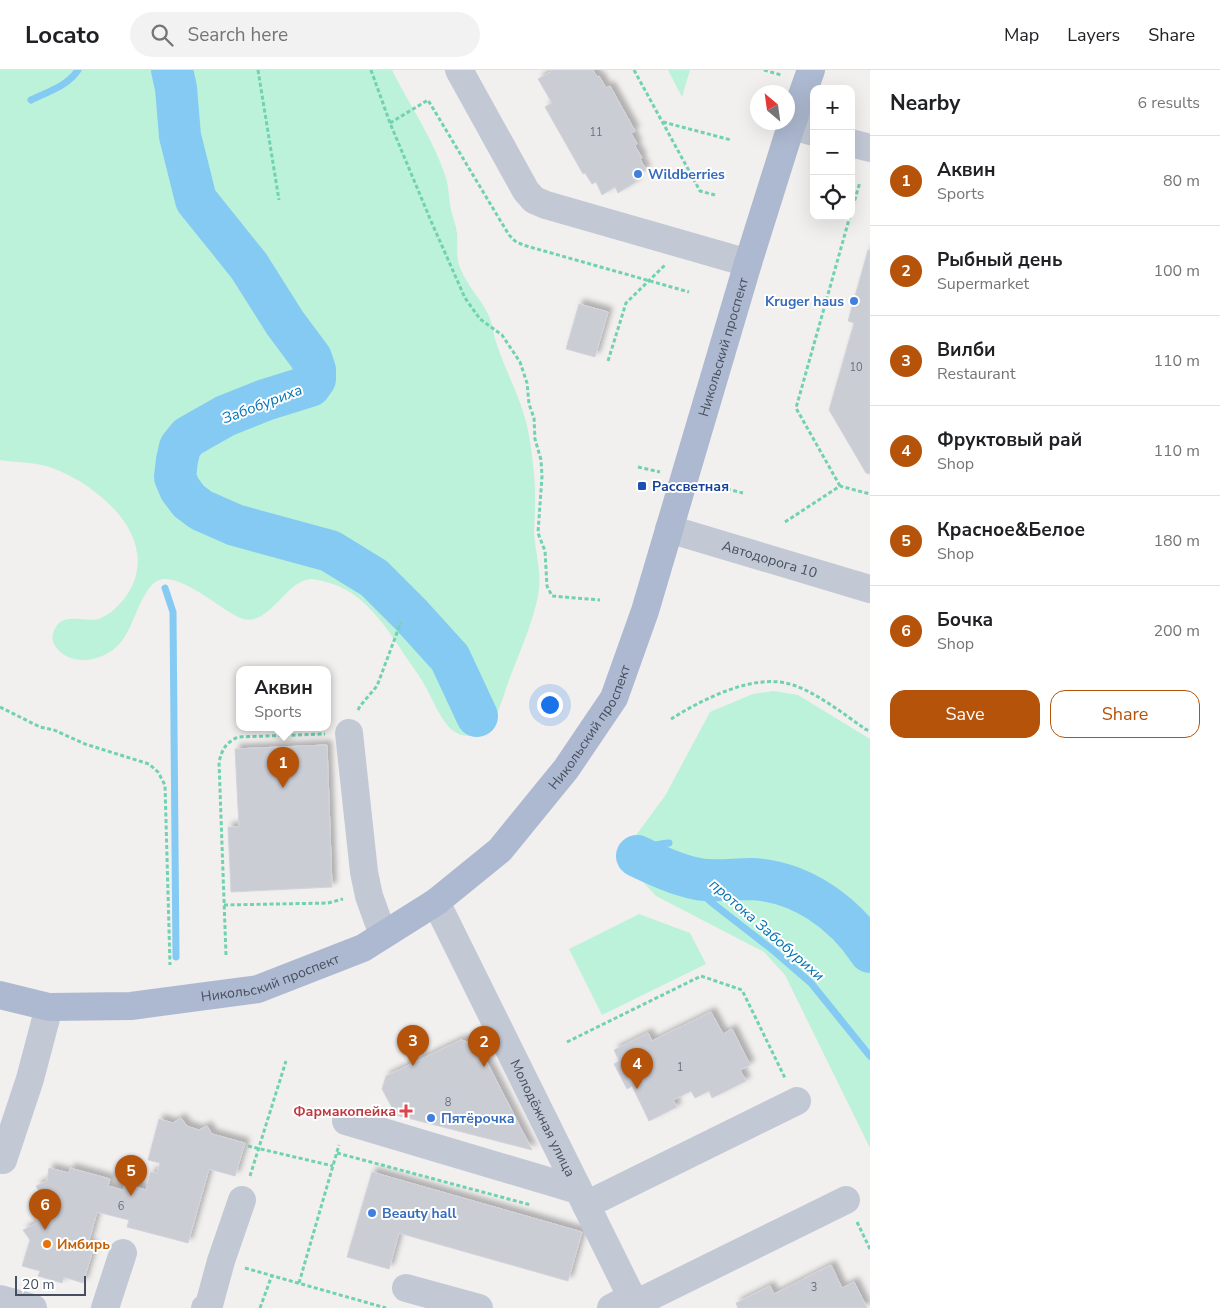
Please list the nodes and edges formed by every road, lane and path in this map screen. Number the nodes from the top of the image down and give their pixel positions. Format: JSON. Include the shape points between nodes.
{"nodes":[{"id":1,"x":258,"y":70,"type":"edge"},
{"id":2,"x":372,"y":70,"type":"edge"},
{"id":3,"x":460,"y":70,"type":"edge"},
{"id":4,"x":634,"y":70,"type":"edge"},
{"id":5,"x":764,"y":70,"type":"edge"},
{"id":6,"x":811,"y":70,"type":"edge"},
{"id":7,"x":784,"y":76,"type":"dead end"},
{"id":8,"x":662,"y":122,"type":"junction"},
{"id":9,"x":802,"y":129,"type":"edge"},
{"id":10,"x":731,"y":140,"type":"dead end"},
{"id":11,"x":855,"y":144,"type":"edge"},
{"id":12,"x":870,"y":148,"type":"edge"},
{"id":13,"x":860,"y":182,"type":"dead end"},
{"id":14,"x":715,"y":195,"type":"dead end"},
{"id":15,"x":278,"y":200,"type":"dead end"},
{"id":16,"x":855,"y":200,"type":"edge"},
{"id":17,"x":850,"y":220,"type":"edge"},
{"id":18,"x":685,"y":245,"type":"junction"},
{"id":19,"x":748,"y":263,"type":"junction"},
{"id":20,"x":608,"y":361,"type":"dead end"},
{"id":21,"x":638,"y":467,"type":"dead end"},
{"id":22,"x":666,"y":474,"type":"dead end"},
{"id":23,"x":706,"y":484,"type":"dead end"},
{"id":24,"x":840,"y":486,"type":"junction"},
{"id":25,"x":743,"y":493,"type":"dead end"},
{"id":26,"x":870,"y":494,"type":"edge"},
{"id":27,"x":785,"y":522,"type":"dead end"},
{"id":28,"x":669,"y":529,"type":"junction"},
{"id":29,"x":870,"y":589,"type":"edge"},
{"id":30,"x":600,"y":600,"type":"dead end"},
{"id":31,"x":401,"y":622,"type":"dead end"},
{"id":32,"x":0,"y":706,"type":"edge"},
{"id":33,"x":671,"y":719,"type":"dead end"},
{"id":34,"x":870,"y":731,"type":"edge"},
{"id":35,"x":349,"y":733,"type":"junction"},
{"id":36,"x":367,"y":890,"type":"junction"},
{"id":37,"x":436,"y":902,"type":"junction"},
{"id":38,"x":224,"y":905,"type":"junction"},
{"id":39,"x":383,"y":935,"type":"junction"},
{"id":40,"x":226,"y":955,"type":"dead end"},
{"id":41,"x":170,"y":965,"type":"dead end"},
{"id":42,"x":0,"y":995,"type":"edge"},
{"id":43,"x":49,"y":1007,"type":"junction"},
{"id":44,"x":567,"y":1042,"type":"dead end"},
{"id":45,"x":286,"y":1061,"type":"dead end"},
{"id":46,"x":797,"y":1101,"type":"joint"},
{"id":47,"x":346,"y":1121,"type":"joint"},
{"id":48,"x":248,"y":1146,"type":"dead end"},
{"id":49,"x":258,"y":1148,"type":"junction"},
{"id":50,"x":337,"y":1154,"type":"junction"},
{"id":51,"x":3,"y":1160,"type":"dead end"},
{"id":52,"x":333,"y":1166,"type":"junction"},
{"id":53,"x":582,"y":1197,"type":"junction"},
{"id":54,"x":242,"y":1200,"type":"dead end"},
{"id":55,"x":846,"y":1200,"type":"dead end"},
{"id":56,"x":534,"y":1206,"type":"dead end"},
{"id":57,"x":123,"y":1253,"type":"dead end"},
{"id":58,"x":221,"y":1261,"type":"junction"},
{"id":59,"x":272,"y":1275,"type":"junction"},
{"id":60,"x":298,"y":1283,"type":"junction"},
{"id":61,"x":406,"y":1288,"type":"dead end"},
{"id":62,"x":0,"y":1299,"type":"edge"},
{"id":63,"x":629,"y":1304,"type":"edge"},
{"id":64,"x":211,"y":1307,"type":"edge"},
{"id":65,"x":33,"y":1308,"type":"edge"},
{"id":66,"x":105,"y":1308,"type":"edge"},
{"id":67,"x":260,"y":1308,"type":"edge"},
{"id":68,"x":385,"y":1308,"type":"edge"},
{"id":69,"x":479,"y":1308,"type":"edge"}],
"edges":[{"from":1,"to":15,"type":"path"},
{"from":2,"to":30,"type":"path","via":[[394,132],[465,298],[480,318],[502,335],[520,362],[542,468],[538,533],[545,551],[547,586],[552,596]]},
{"from":3,"to":18,"type":"street","via":[[526,191],[534,200]]},
{"from":4,"to":8,"type":"path"},
{"from":5,"to":7,"type":"path"},
{"from":6,"to":9,"type":"main road","name":"Никольский проспект"},
{"from":8,"to":10,"type":"path"},
{"from":8,"to":14,"type":"path","via":[[700,191]]},
{"from":9,"to":19,"type":"main road","name":"Никольский проспект"},
{"from":11,"to":12,"type":"street"},
{"from":13,"to":16,"type":"path"},
{"from":17,"to":24,"type":"path","via":[[796,408]]},
{"from":18,"to":19,"type":"street"},
{"from":18,"to":20,"type":"path","via":[[626,303]]},
{"from":19,"to":28,"type":"main road","name":"Никольский проспект"},
{"from":21,"to":22,"type":"path"},
{"from":23,"to":25,"type":"path"},
{"from":24,"to":26,"type":"path"},
{"from":24,"to":27,"type":"path"},
{"from":28,"to":29,"type":"street","name":"Автодорога 10"},
{"from":28,"to":37,"type":"main road","name":"Никольский проспект","via":[[645,611],[614,698],[566,769],[500,850]]},
{"from":31,"to":35,"type":"path","via":[[377,686],[360,706]]},
{"from":32,"to":41,"type":"path","via":[[85,744],[149,764],[158,772],[165,785]]},
{"from":33,"to":34,"type":"path","via":[[723,692],[772,681],[793,685]]},
{"from":35,"to":36,"type":"street"},
{"from":35,"to":38,"type":"path","via":[[238,737],[224,747],[219,762]]},
{"from":36,"to":38,"type":"path","via":[[328,903]]},
{"from":36,"to":39,"type":"street"},
{"from":37,"to":39,"type":"main road","name":"Никольский проспект"},
{"from":37,"to":53,"type":"street","name":"Молодёжная улица"},
{"from":38,"to":40,"type":"path"},
{"from":39,"to":43,"type":"main road","name":"Никольский проспект","via":[[363,948],[258,989],[131,1006]]},
{"from":42,"to":43,"type":"main road","name":"Никольский проспект"},
{"from":43,"to":51,"type":"street","via":[[30,1079]]},
{"from":44,"to":46,"type":"path","via":[[701,976],[742,990]]},
{"from":45,"to":49,"type":"path"},
{"from":46,"to":53,"type":"street"},
{"from":47,"to":50,"type":"path"},
{"from":47,"to":53,"type":"street"},
{"from":48,"to":49,"type":"path"},
{"from":49,"to":52,"type":"path"},
{"from":50,"to":52,"type":"path"},
{"from":50,"to":56,"type":"path"},
{"from":52,"to":60,"type":"path"},
{"from":53,"to":63,"type":"street","name":"Молодёжная улица"},
{"from":54,"to":58,"type":"street"},
{"from":55,"to":63,"type":"street"},
{"from":57,"to":66,"type":"street"},
{"from":58,"to":59,"type":"path"},
{"from":58,"to":64,"type":"street"},
{"from":59,"to":60,"type":"path"},
{"from":59,"to":67,"type":"path"},
{"from":60,"to":68,"type":"path"},
{"from":61,"to":69,"type":"street"},
{"from":62,"to":65,"type":"street"}]}
